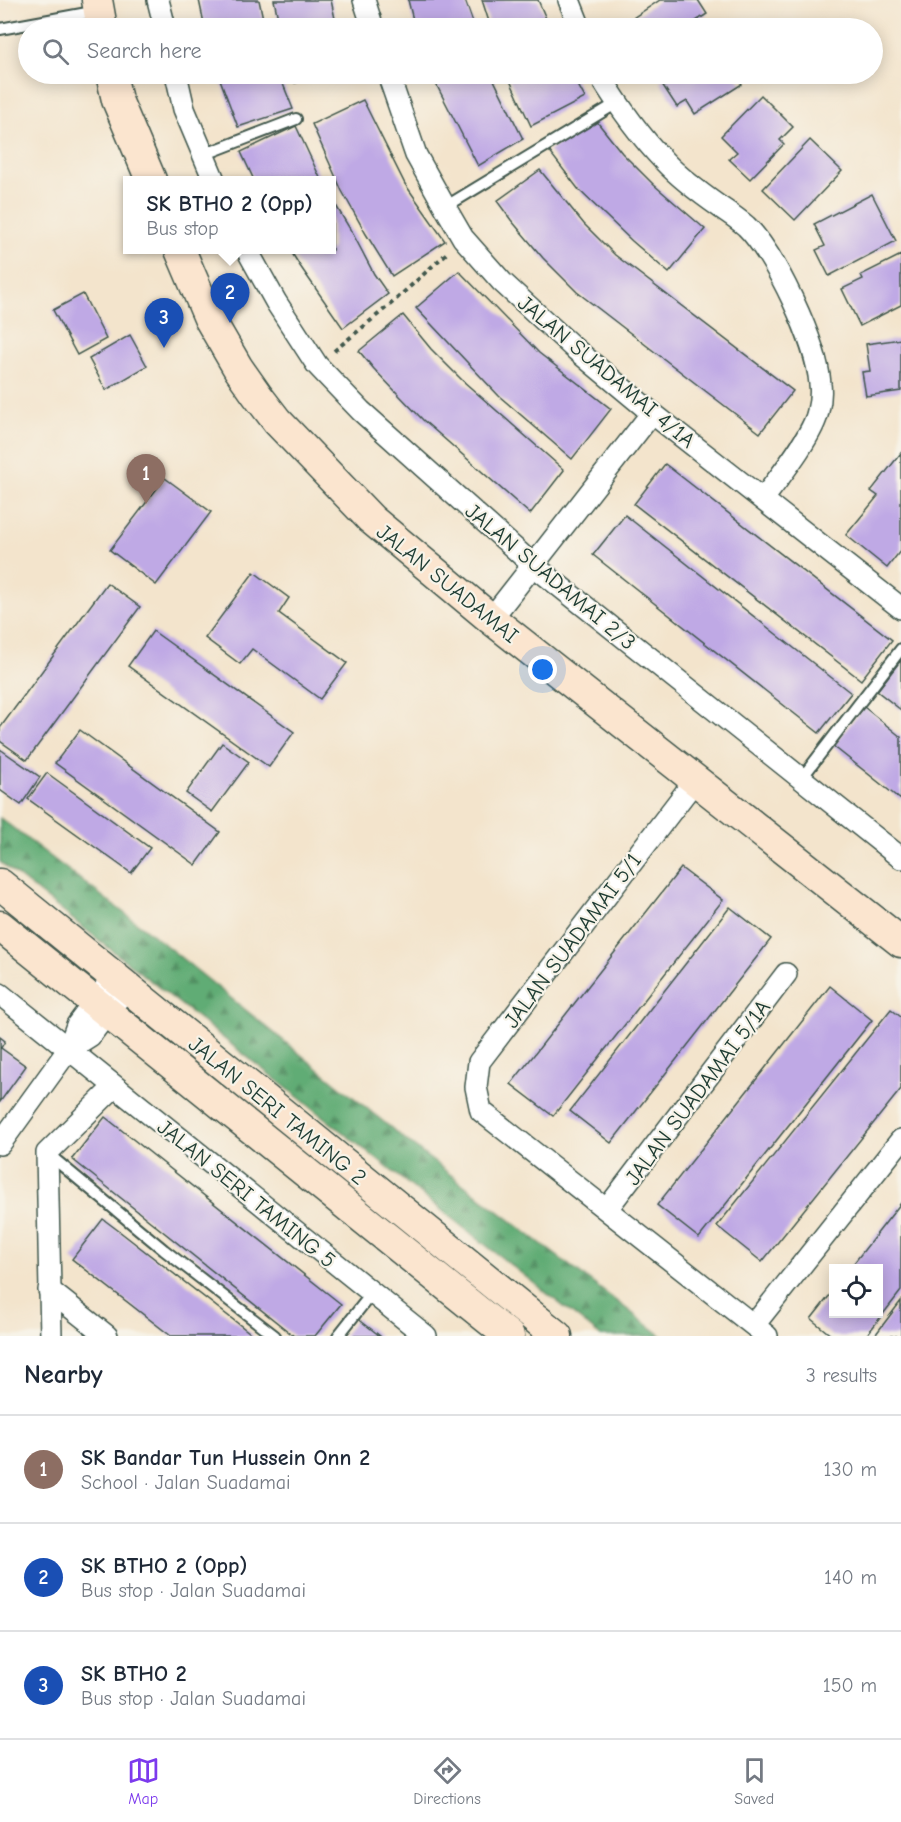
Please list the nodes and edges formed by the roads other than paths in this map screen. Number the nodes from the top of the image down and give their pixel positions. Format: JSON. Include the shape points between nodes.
{"nodes":[{"id":1,"x":158,"y":0,"type":"edge"},
{"id":2,"x":364,"y":0,"type":"edge"},
{"id":3,"x":569,"y":0,"type":"edge"},
{"id":4,"x":99,"y":13,"type":"edge"},
{"id":5,"x":68,"y":18,"type":"edge"},
{"id":6,"x":162,"y":18,"type":"edge"},
{"id":7,"x":370,"y":18,"type":"edge"},
{"id":8,"x":576,"y":18,"type":"edge"},
{"id":9,"x":18,"y":26,"type":"edge"},
{"id":10,"x":0,"y":29,"type":"edge"},
{"id":11,"x":113,"y":84,"type":"edge"},
{"id":12,"x":178,"y":84,"type":"edge"},
{"id":13,"x":391,"y":84,"type":"edge"},
{"id":14,"x":606,"y":84,"type":"edge"},
{"id":15,"x":617,"y":103,"type":"junction"},
{"id":16,"x":296,"y":119,"type":"dead end"},
{"id":17,"x":203,"y":155,"type":"junction"},
{"id":18,"x":149,"y":176,"type":"edge"},
{"id":19,"x":212,"y":176,"type":"edge"},
{"id":20,"x":445,"y":207,"type":"junction"},
{"id":21,"x":182,"y":254,"type":"edge"},
{"id":22,"x":250,"y":254,"type":"edge"},
{"id":23,"x":652,"y":412,"type":"junction"},
{"id":24,"x":763,"y":499,"type":"junction"},
{"id":25,"x":533,"y":565,"type":"junction"},
{"id":26,"x":901,"y":608,"type":"edge"},
{"id":27,"x":491,"y":619,"type":"junction"},
{"id":28,"x":901,"y":649,"type":"edge"},
{"id":29,"x":696,"y":779,"type":"junction"},
{"id":30,"x":801,"y":779,"type":"junction"},
{"id":31,"x":901,"y":858,"type":"edge"},
{"id":32,"x":0,"y":884,"type":"edge"},
{"id":33,"x":0,"y":926,"type":"edge"},
{"id":34,"x":901,"y":942,"type":"edge"},
{"id":35,"x":786,"y":974,"type":"dead end"},
{"id":36,"x":120,"y":982,"type":"junction"},
{"id":37,"x":0,"y":994,"type":"edge"},
{"id":38,"x":102,"y":1006,"type":"junction"},
{"id":39,"x":68,"y":1050,"type":"junction"},
{"id":40,"x":114,"y":1087,"type":"junction"},
{"id":41,"x":901,"y":1140,"type":"edge"},
{"id":42,"x":0,"y":1144,"type":"edge"},
{"id":43,"x":47,"y":1153,"type":"junction"},
{"id":44,"x":607,"y":1209,"type":"junction"},
{"id":45,"x":49,"y":1290,"type":"junction"},
{"id":46,"x":372,"y":1293,"type":"junction"},
{"id":47,"x":761,"y":1331,"type":"edge"},
{"id":48,"x":51,"y":1336,"type":"edge"},
{"id":49,"x":107,"y":1336,"type":"edge"},
{"id":50,"x":275,"y":1336,"type":"edge"},
{"id":51,"x":338,"y":1336,"type":"edge"},
{"id":52,"x":426,"y":1336,"type":"edge"},
{"id":53,"x":509,"y":1336,"type":"edge"},
{"id":54,"x":557,"y":1336,"type":"edge"}],
"edges":[{"from":1,"to":6,"type":"street"},
{"from":2,"to":7,"type":"street"},
{"from":3,"to":8,"type":"street"},
{"from":4,"to":5,"type":"lane"},
{"from":9,"to":10,"type":"lane"},
{"from":11,"to":18,"type":"street"},
{"from":12,"to":17,"type":"street"},
{"from":13,"to":20,"type":"street","name":"JALAN SUADAMAI 4/1A","via":[[416,155]]},
{"from":14,"to":15,"type":"street"},
{"from":15,"to":20,"type":"lane"},
{"from":15,"to":24,"type":"street","via":[[680,177],[753,233],[803,323],[820,384],[818,413],[807,437]]},
{"from":16,"to":17,"type":"lane"},
{"from":17,"to":19,"type":"street"},
{"from":20,"to":23,"type":"street","name":"JALAN SUADAMAI 4/1A","via":[[463,238],[502,282],[575,350]]},
{"from":21,"to":27,"type":"street","name":"JALAN SUADAMAI","via":[[209,318],[238,369],[277,421],[371,519]]},
{"from":22,"to":25,"type":"street","name":"JALAN SUADAMAI 2/3","via":[[317,365],[361,411]]},
{"from":23,"to":24,"type":"street","name":"JALAN SUADAMAI 4/1A"},
{"from":23,"to":25,"type":"street"},
{"from":24,"to":26,"type":"street","name":"JALAN SUADAMAI 4/1A"},
{"from":25,"to":27,"type":"street"},
{"from":25,"to":30,"type":"street","name":"JALAN SUADAMAI 2/3"},
{"from":27,"to":29,"type":"street","name":"JALAN SUADAMAI"},
{"from":28,"to":30,"type":"lane"},
{"from":29,"to":34,"type":"street","name":"JALAN SUADAMAI"},
{"from":29,"to":44,"type":"street","name":"JALAN SUADAMAI 5/1","via":[[479,1062],[476,1087],[481,1111]]},
{"from":30,"to":31,"type":"street","name":"JALAN SUADAMAI 2/3"},
{"from":32,"to":36,"type":"street","name":"JALAN SERI TAMING 2"},
{"from":33,"to":38,"type":"street","name":"JALAN SERI TAMING 2"},
{"from":35,"to":44,"type":"street","name":"JALAN SUADAMAI 5/1A"},
{"from":36,"to":38,"type":"street"},
{"from":36,"to":54,"type":"street","name":"JALAN SERI TAMING 2"},
{"from":37,"to":39,"type":"street","name":"JALAN SERI TAMING 5"},
{"from":38,"to":39,"type":"street","via":[[78,1025]]},
{"from":38,"to":53,"type":"street","name":"JALAN SERI TAMING 2"},
{"from":39,"to":40,"type":"street","name":"JALAN SERI TAMING 5"},
{"from":39,"to":42,"type":"street"},
{"from":40,"to":43,"type":"street"},
{"from":40,"to":46,"type":"street","name":"JALAN SERI TAMING 5"},
{"from":41,"to":47,"type":"street"},
{"from":43,"to":45,"type":"street"},
{"from":43,"to":50,"type":"lane"},
{"from":44,"to":47,"type":"street"},
{"from":45,"to":48,"type":"street"},
{"from":45,"to":49,"type":"street"},
{"from":46,"to":51,"type":"lane"},
{"from":46,"to":52,"type":"street","name":"JALAN SERI TAMING 5"}]}
